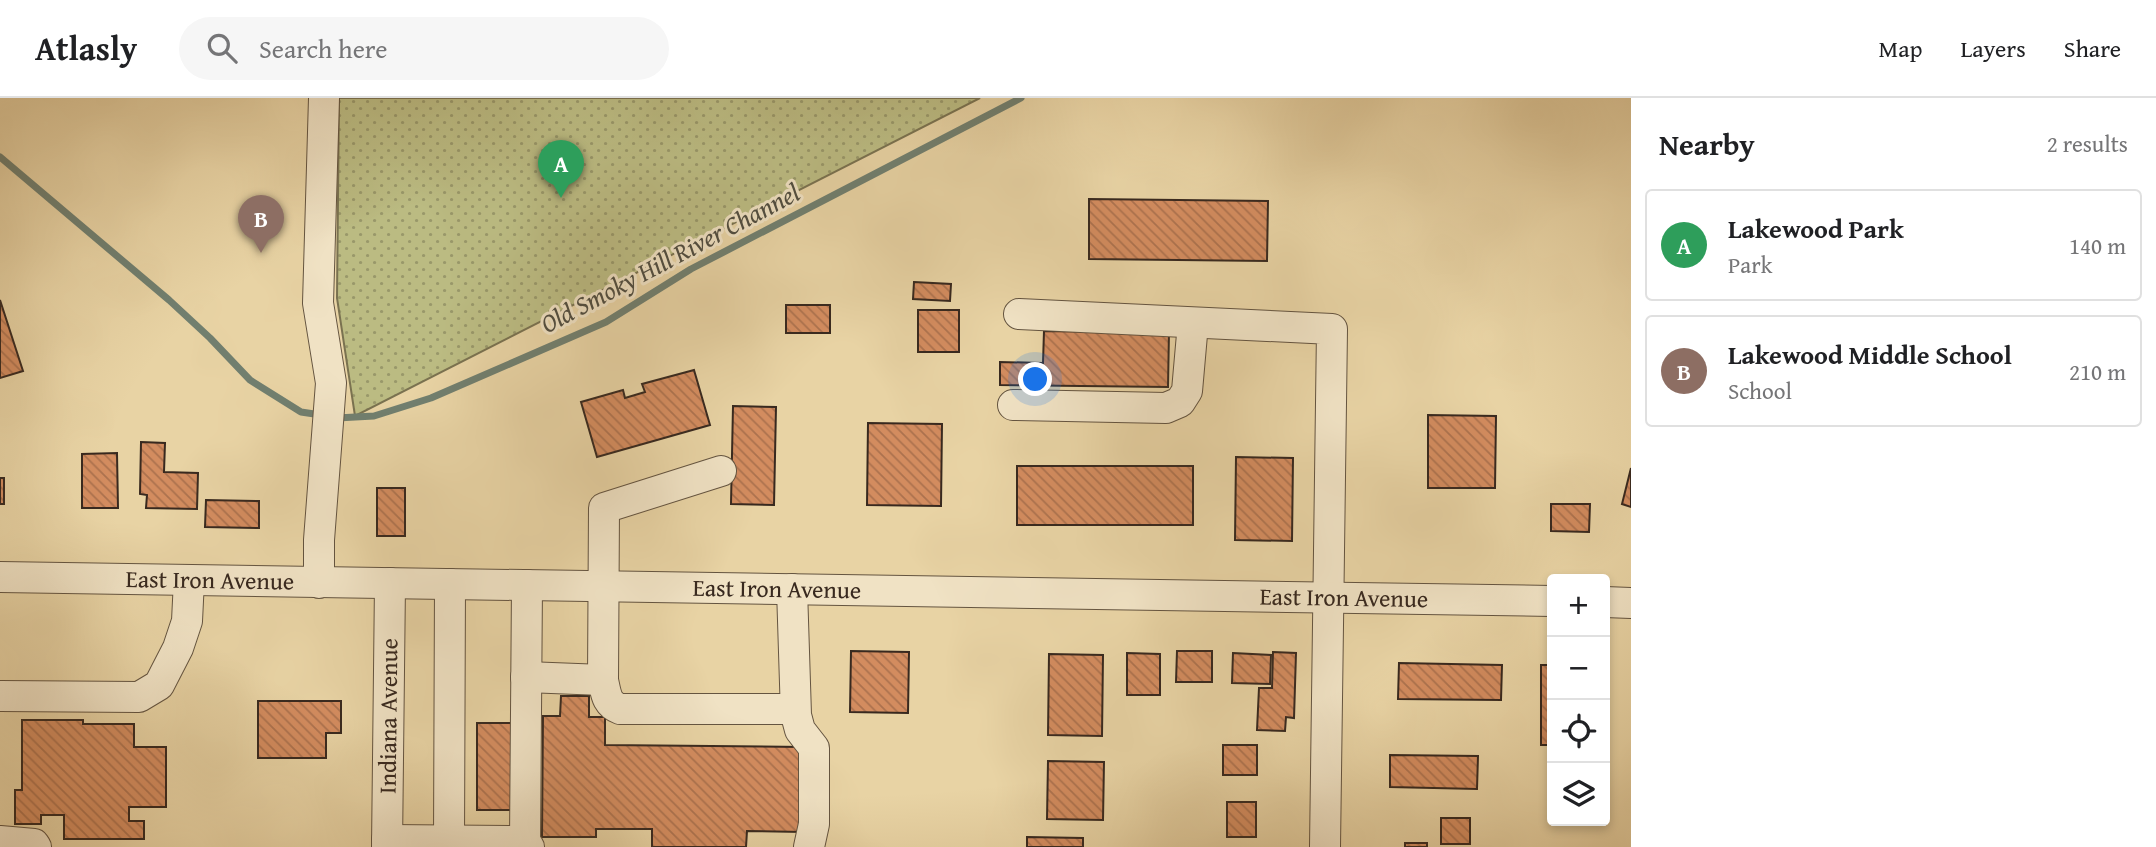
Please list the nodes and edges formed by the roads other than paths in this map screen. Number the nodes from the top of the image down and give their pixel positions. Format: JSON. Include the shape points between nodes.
{"nodes":[{"id":1,"x":324,"y":98,"type":"edge"},
{"id":2,"x":1020,"y":314,"type":"dead end"},
{"id":3,"x":1193,"y":323,"type":"junction"},
{"id":4,"x":1013,"y":405,"type":"dead end"},
{"id":5,"x":721,"y":471,"type":"dead end"},
{"id":6,"x":0,"y":577,"type":"edge"},
{"id":7,"x":189,"y":580,"type":"junction"},
{"id":8,"x":319,"y":583,"type":"junction"},
{"id":9,"x":390,"y":583,"type":"junction"},
{"id":10,"x":450,"y":584,"type":"junction"},
{"id":11,"x":527,"y":585,"type":"junction"},
{"id":12,"x":604,"y":586,"type":"junction"},
{"id":13,"x":792,"y":589,"type":"junction"},
{"id":14,"x":1330,"y":596,"type":"junction"},
{"id":15,"x":1547,"y":601,"type":"edge"},
{"id":16,"x":1610,"y":602,"type":"edge"},
{"id":17,"x":1631,"y":603,"type":"edge"},
{"id":18,"x":526,"y":677,"type":"junction"},
{"id":19,"x":603,"y":680,"type":"junction"},
{"id":20,"x":0,"y":696,"type":"edge"},
{"id":21,"x":796,"y":709,"type":"junction"},
{"id":22,"x":0,"y":841,"type":"edge"},
{"id":23,"x":449,"y":841,"type":"junction"},
{"id":24,"x":387,"y":844,"type":"edge"},
{"id":25,"x":527,"y":844,"type":"edge"},
{"id":26,"x":36,"y":847,"type":"edge"},
{"id":27,"x":809,"y":847,"type":"edge"},
{"id":28,"x":1325,"y":847,"type":"edge"}],
"edges":[{"from":1,"to":8,"type":"street","via":[[318,303],[331,383]]},
{"from":2,"to":3,"type":"street"},
{"from":3,"to":4,"type":"street","via":[[1187,391],[1180,402],[1166,408]]},
{"from":3,"to":14,"type":"street","via":[[1332,329]]},
{"from":5,"to":12,"type":"street","via":[[604,508]]},
{"from":6,"to":7,"type":"street","name":"East Iron Avenue"},
{"from":7,"to":8,"type":"street","name":"East Iron Avenue"},
{"from":7,"to":20,"type":"street","via":[[187,621],[159,685],[139,697]]},
{"from":8,"to":9,"type":"street","name":"East Iron Avenue"},
{"from":9,"to":10,"type":"street","name":"East Iron Avenue"},
{"from":9,"to":24,"type":"street","name":"Indiana Avenue"},
{"from":10,"to":11,"type":"street","name":"East Iron Avenue"},
{"from":10,"to":23,"type":"street"},
{"from":11,"to":12,"type":"street","name":"East Iron Avenue"},
{"from":11,"to":18,"type":"street"},
{"from":12,"to":13,"type":"street","name":"East Iron Avenue"},
{"from":12,"to":19,"type":"street"},
{"from":13,"to":14,"type":"street","name":"East Iron Avenue"},
{"from":13,"to":21,"type":"street"},
{"from":14,"to":15,"type":"street","name":"East Iron Avenue"},
{"from":14,"to":28,"type":"street"},
{"from":16,"to":17,"type":"street"},
{"from":18,"to":19,"type":"street"},
{"from":18,"to":25,"type":"street"},
{"from":19,"to":21,"type":"street","via":[[606,698],[620,709]]},
{"from":21,"to":27,"type":"street","via":[[800,730],[814,748],[814,824]]},
{"from":22,"to":26,"type":"street"},
{"from":23,"to":24,"type":"street"},
{"from":23,"to":25,"type":"street"}]}
